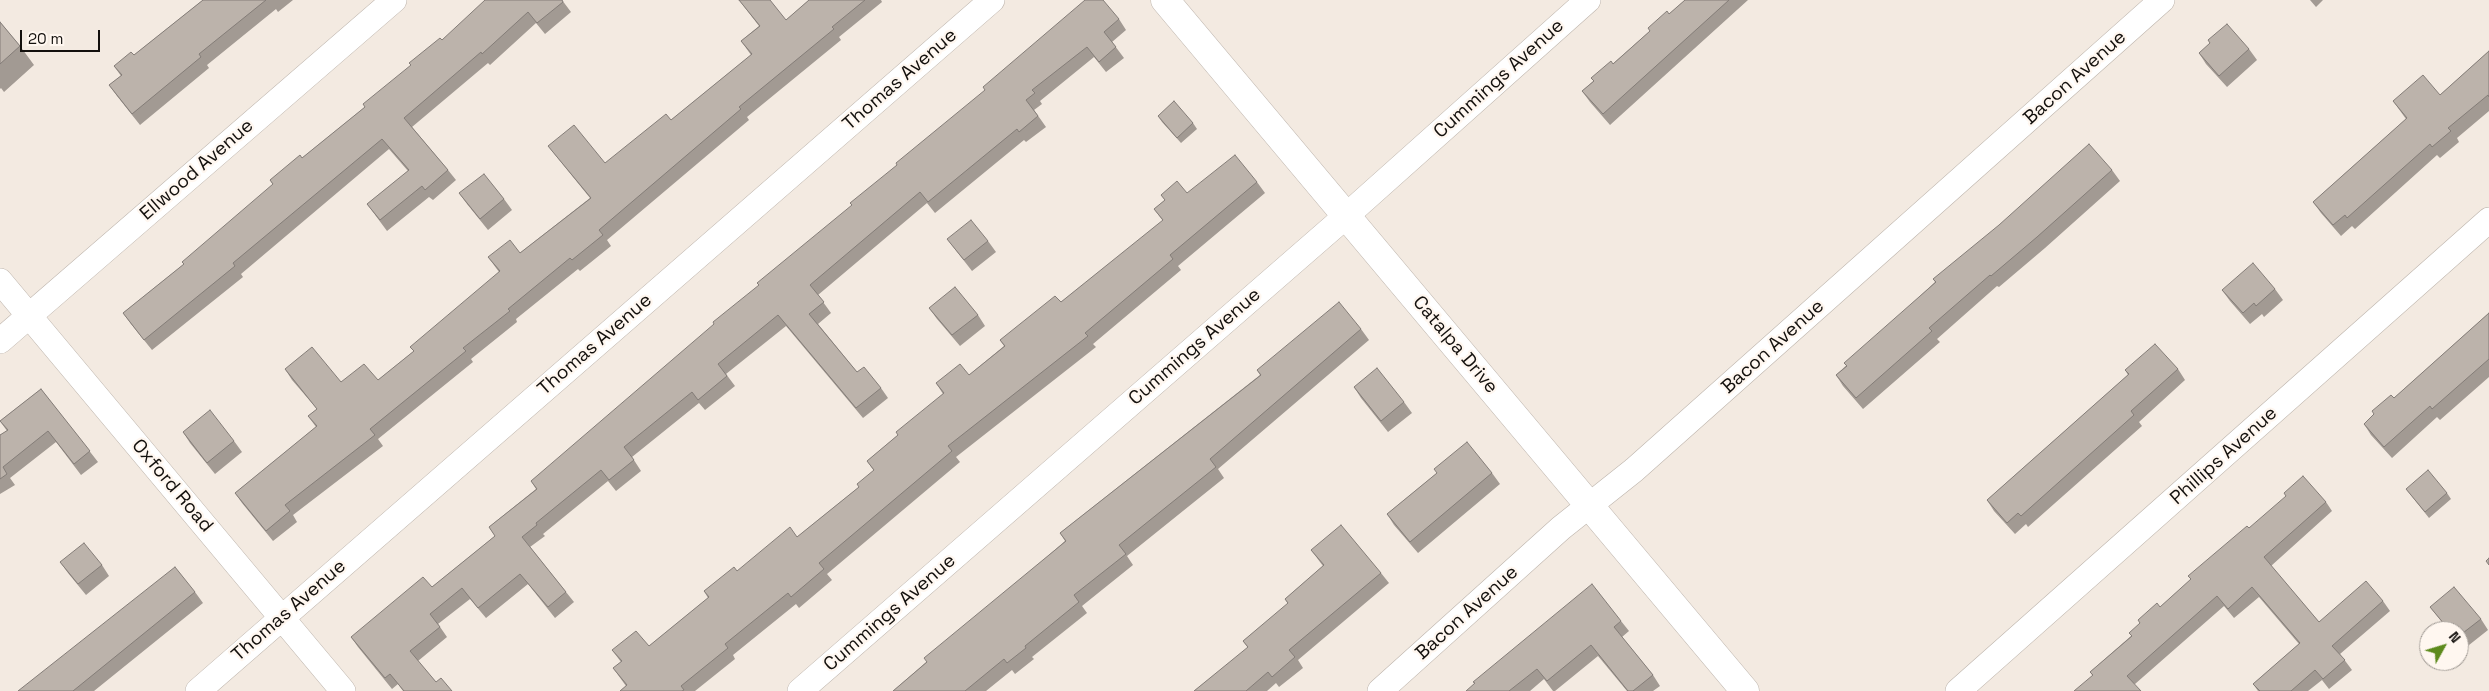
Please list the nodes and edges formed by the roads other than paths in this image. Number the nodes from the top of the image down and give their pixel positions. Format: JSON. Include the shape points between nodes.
{"nodes":[{"id":1,"x":394,"y":0,"type":"edge"},
{"id":2,"x":992,"y":0,"type":"edge"},
{"id":3,"x":1165,"y":0,"type":"edge"},
{"id":4,"x":1588,"y":0,"type":"edge"},
{"id":5,"x":2162,"y":0,"type":"edge"},
{"id":6,"x":1346,"y":216,"type":"junction"},
{"id":7,"x":2489,"y":220,"type":"edge"},
{"id":8,"x":0,"y":281,"type":"edge"},
{"id":9,"x":29,"y":316,"type":"junction"},
{"id":10,"x":0,"y":341,"type":"edge"},
{"id":11,"x":1590,"y":505,"type":"junction"},
{"id":12,"x":282,"y":618,"type":"junction"},
{"id":13,"x":198,"y":691,"type":"edge"},
{"id":14,"x":343,"y":691,"type":"edge"},
{"id":15,"x":800,"y":691,"type":"edge"},
{"id":16,"x":1380,"y":691,"type":"edge"},
{"id":17,"x":1745,"y":691,"type":"edge"},
{"id":18,"x":1958,"y":691,"type":"edge"}],
"edges":[{"from":1,"to":9,"type":"street","name":"Ellwood Avenue"},
{"from":2,"to":12,"type":"street","name":"Thomas Avenue"},
{"from":3,"to":6,"type":"street","name":"Catalpa Drive"},
{"from":4,"to":6,"type":"street","name":"Cummings Avenue"},
{"from":5,"to":11,"type":"street","name":"Bacon Avenue","via":[[1642,464]]},
{"from":6,"to":11,"type":"street","name":"Catalpa Drive"},
{"from":6,"to":15,"type":"street","name":"Cummings Avenue"},
{"from":7,"to":18,"type":"street","name":"Phillips Avenue"},
{"from":8,"to":9,"type":"street","name":"Oxford Road"},
{"from":9,"to":10,"type":"street","name":"Ellwood Avenue"},
{"from":9,"to":12,"type":"street","name":"Oxford Road"},
{"from":11,"to":16,"type":"street","name":"Bacon Avenue"},
{"from":11,"to":17,"type":"street","name":"Catalpa Drive"},
{"from":12,"to":13,"type":"street","name":"Thomas Avenue"},
{"from":12,"to":14,"type":"street","name":"Oxford Road"}]}
